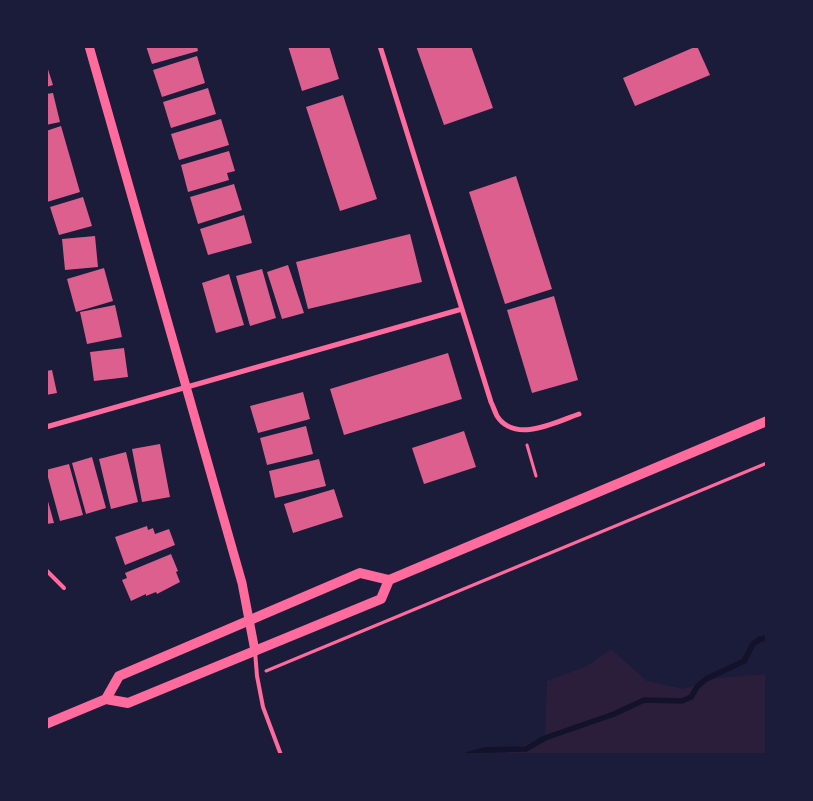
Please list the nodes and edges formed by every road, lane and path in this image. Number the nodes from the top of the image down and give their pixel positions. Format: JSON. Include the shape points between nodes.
{"nodes":[{"id":1,"x":89,"y":46,"type":"edge"},
{"id":2,"x":380,"y":46,"type":"edge"},
{"id":3,"x":462,"y":309,"type":"junction"},
{"id":4,"x":187,"y":388,"type":"junction"},
{"id":5,"x":579,"y":414,"type":"dead end"},
{"id":6,"x":767,"y":421,"type":"edge"},
{"id":7,"x":46,"y":427,"type":"edge"},
{"id":8,"x":527,"y":445,"type":"dead end"},
{"id":9,"x":767,"y":463,"type":"edge"},
{"id":10,"x":536,"y":476,"type":"dead end"},
{"id":11,"x":46,"y":570,"type":"edge"},
{"id":12,"x":389,"y":580,"type":"junction"},
{"id":13,"x":64,"y":588,"type":"dead end"},
{"id":14,"x":249,"y":620,"type":"junction"},
{"id":15,"x":255,"y":651,"type":"junction"},
{"id":16,"x":273,"y":669,"type":"dead end"},
{"id":17,"x":106,"y":699,"type":"junction"},
{"id":18,"x":46,"y":724,"type":"edge"},
{"id":19,"x":281,"y":755,"type":"edge"}],
"edges":[{"from":1,"to":4,"type":"street"},
{"from":2,"to":3,"type":"street"},
{"from":3,"to":4,"type":"street"},
{"from":3,"to":5,"type":"street","via":[[498,417],[510,427],[533,430]]},
{"from":4,"to":7,"type":"street"},
{"from":4,"to":14,"type":"street","via":[[242,583]]},
{"from":6,"to":12,"type":"main road"},
{"from":8,"to":10,"type":"path"},
{"from":9,"to":16,"type":"path"},
{"from":11,"to":13,"type":"lane"},
{"from":12,"to":14,"type":"main road","via":[[360,573]]},
{"from":12,"to":15,"type":"main road","via":[[382,599]]},
{"from":14,"to":15,"type":"street"},
{"from":14,"to":17,"type":"main road","via":[[119,676]]},
{"from":15,"to":17,"type":"main road","via":[[128,703]]},
{"from":15,"to":19,"type":"lane","via":[[263,707]]},
{"from":17,"to":18,"type":"main road"}]}
